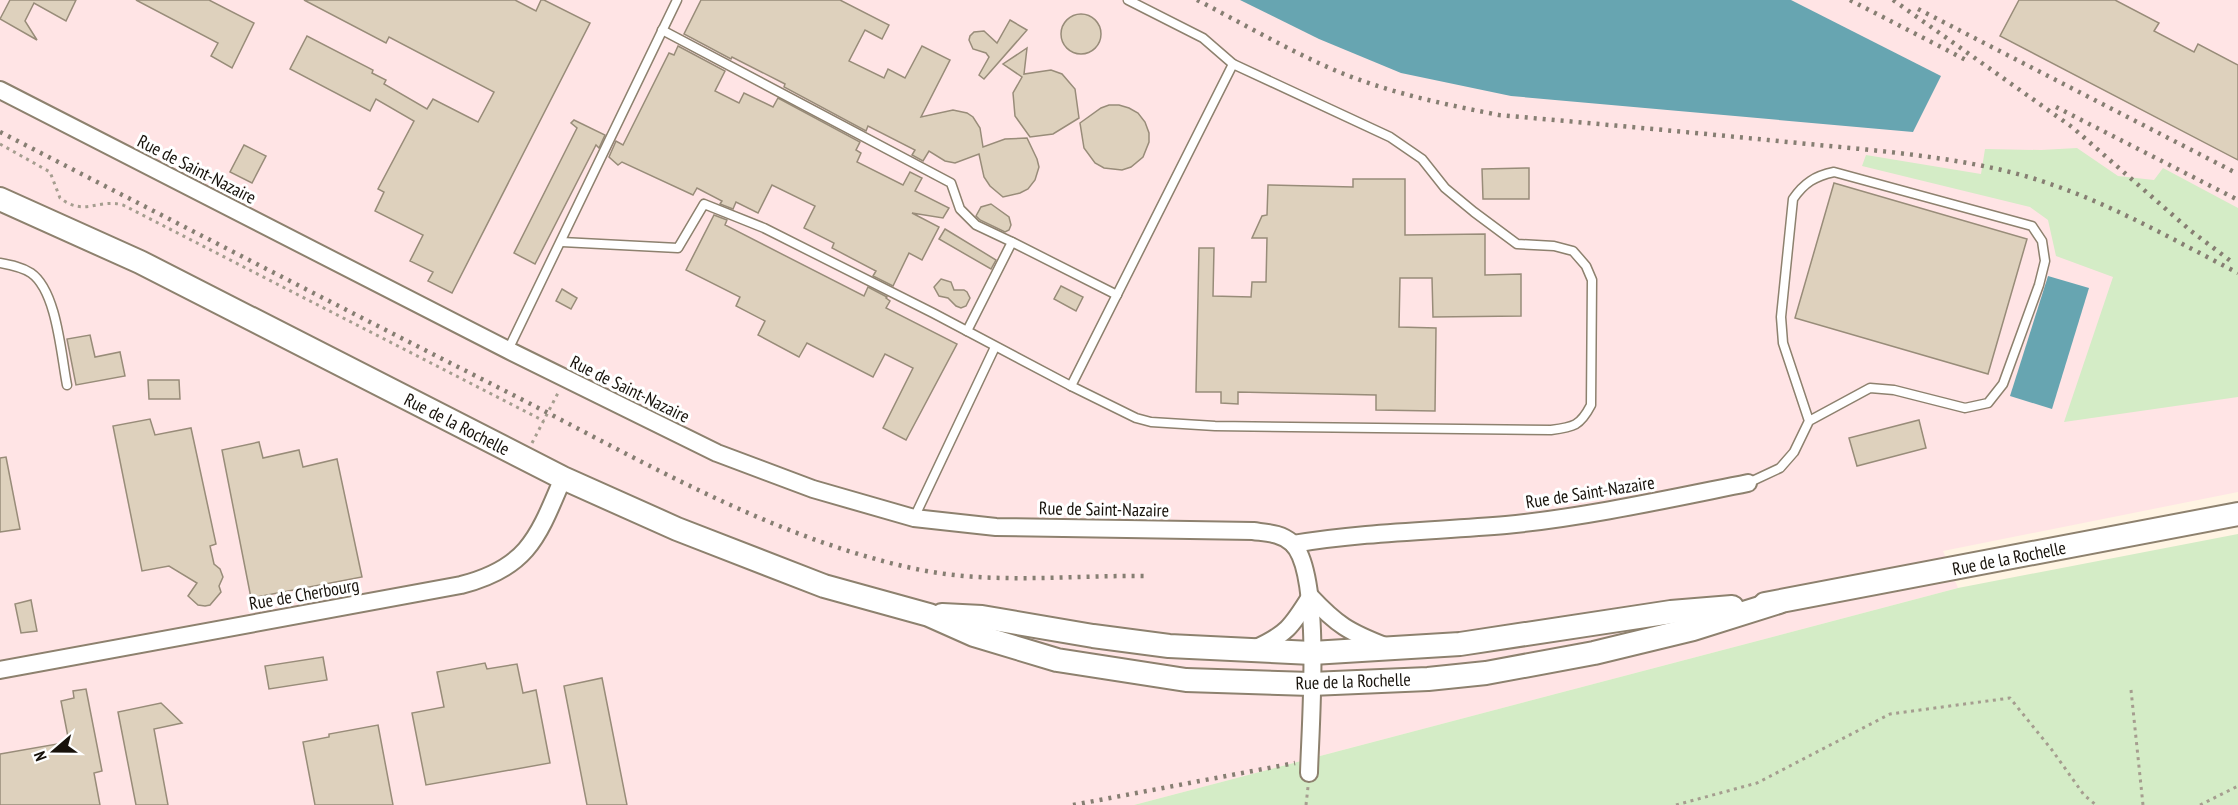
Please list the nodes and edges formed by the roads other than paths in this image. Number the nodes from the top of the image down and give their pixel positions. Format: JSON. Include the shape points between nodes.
{"nodes":[{"id":1,"x":677,"y":0,"type":"edge"},
{"id":2,"x":1128,"y":0,"type":"edge"},
{"id":3,"x":662,"y":30,"type":"junction"},
{"id":4,"x":1233,"y":64,"type":"junction"},
{"id":5,"x":0,"y":90,"type":"edge"},
{"id":6,"x":0,"y":199,"type":"edge"},
{"id":7,"x":562,"y":242,"type":"junction"},
{"id":8,"x":1012,"y":242,"type":"junction"},
{"id":9,"x":0,"y":263,"type":"edge"},
{"id":10,"x":1117,"y":295,"type":"junction"},
{"id":11,"x":967,"y":331,"type":"junction"},
{"id":12,"x":995,"y":347,"type":"junction"},
{"id":13,"x":507,"y":350,"type":"junction"},
{"id":14,"x":67,"y":385,"type":"dead end"},
{"id":15,"x":1071,"y":386,"type":"junction"},
{"id":16,"x":1809,"y":421,"type":"junction"},
{"id":17,"x":563,"y":478,"type":"junction"},
{"id":18,"x":1748,"y":483,"type":"joint"},
{"id":19,"x":2238,"y":514,"type":"edge"},
{"id":20,"x":914,"y":518,"type":"junction"},
{"id":21,"x":1293,"y":544,"type":"junction"},
{"id":22,"x":1310,"y":596,"type":"junction"},
{"id":23,"x":1779,"y":602,"type":"junction"},
{"id":24,"x":929,"y":615,"type":"junction"},
{"id":25,"x":1392,"y":649,"type":"junction"},
{"id":26,"x":1251,"y":651,"type":"junction"},
{"id":27,"x":1312,"y":652,"type":"junction"},
{"id":28,"x":0,"y":670,"type":"edge"},
{"id":29,"x":1311,"y":684,"type":"junction"},
{"id":30,"x":1309,"y":773,"type":"dead end"}],
"edges":[{"from":1,"to":3,"type":"lane"},
{"from":2,"to":4,"type":"lane","via":[[1203,38]]},
{"from":3,"to":7,"type":"lane"},
{"from":3,"to":8,"type":"lane","via":[[951,183],[960,208],[976,225]]},
{"from":4,"to":10,"type":"lane"},
{"from":4,"to":15,"type":"lane","via":[[1390,137],[1422,159],[1445,188],[1517,244],[1573,251],[1592,280],[1591,405],[1584,419],[1574,427],[1551,430],[1151,422]]},
{"from":5,"to":13,"type":"street","name":"Rue de Saint-Nazaire"},
{"from":6,"to":17,"type":"main road","name":"Rue de la Rochelle","via":[[140,262]]},
{"from":7,"to":11,"type":"lane","via":[[678,248],[704,204],[764,228]]},
{"from":7,"to":13,"type":"lane"},
{"from":8,"to":10,"type":"lane"},
{"from":8,"to":11,"type":"lane"},
{"from":9,"to":14,"type":"lane","via":[[20,267],[43,284],[51,301]]},
{"from":10,"to":15,"type":"lane"},
{"from":11,"to":12,"type":"lane"},
{"from":12,"to":15,"type":"lane"},
{"from":12,"to":20,"type":"lane"},
{"from":13,"to":20,"type":"street","name":"Rue de Saint-Nazaire","via":[[717,453],[813,489]]},
{"from":16,"to":16,"type":"lane","via":[[1870,388],[1965,408],[1988,403],[2003,384],[2045,261],[2042,241],[2032,226],[1834,172],[1819,175],[1803,185],[1792,199],[1780,317],[1784,343]]},
{"from":16,"to":18,"type":"lane","via":[[1794,452],[1780,468]]},
{"from":17,"to":24,"type":"main road","name":"Rue de la Rochelle","via":[[794,575]]},
{"from":17,"to":28,"type":"street","name":"Rue de Cherbourg","via":[[530,546],[510,565],[484,579]]},
{"from":18,"to":21,"type":"street","name":"Rue de Saint-Nazaire","via":[[1508,524],[1339,536]]},
{"from":19,"to":23,"type":"main road","name":"Rue de la Rochelle"},
{"from":20,"to":21,"type":"street","name":"Rue de Saint-Nazaire","via":[[996,527],[1253,531],[1274,534]]},
{"from":21,"to":22,"type":"street","via":[[1302,557]]},
{"from":22,"to":25,"type":"street","via":[[1330,618],[1353,634]]},
{"from":22,"to":26,"type":"street","via":[[1291,628]]},
{"from":22,"to":27,"type":"street"},
{"from":23,"to":25,"type":"main road","name":"Rue de la Rochelle","via":[[1671,612],[1460,644]]},
{"from":23,"to":29,"type":"main road","name":"Rue de la Rochelle","via":[[1693,628],[1534,665],[1428,679]]},
{"from":24,"to":26,"type":"main road","name":"Rue de la Rochelle","via":[[982,617],[1169,646]]},
{"from":24,"to":29,"type":"main road","name":"Rue de la Rochelle","via":[[1017,649],[1088,666],[1186,680]]},
{"from":25,"to":27,"type":"main road","name":"Rue de la Rochelle"},
{"from":26,"to":27,"type":"main road","name":"Rue de la Rochelle"},
{"from":27,"to":29,"type":"street"},
{"from":29,"to":30,"type":"street"}]}
